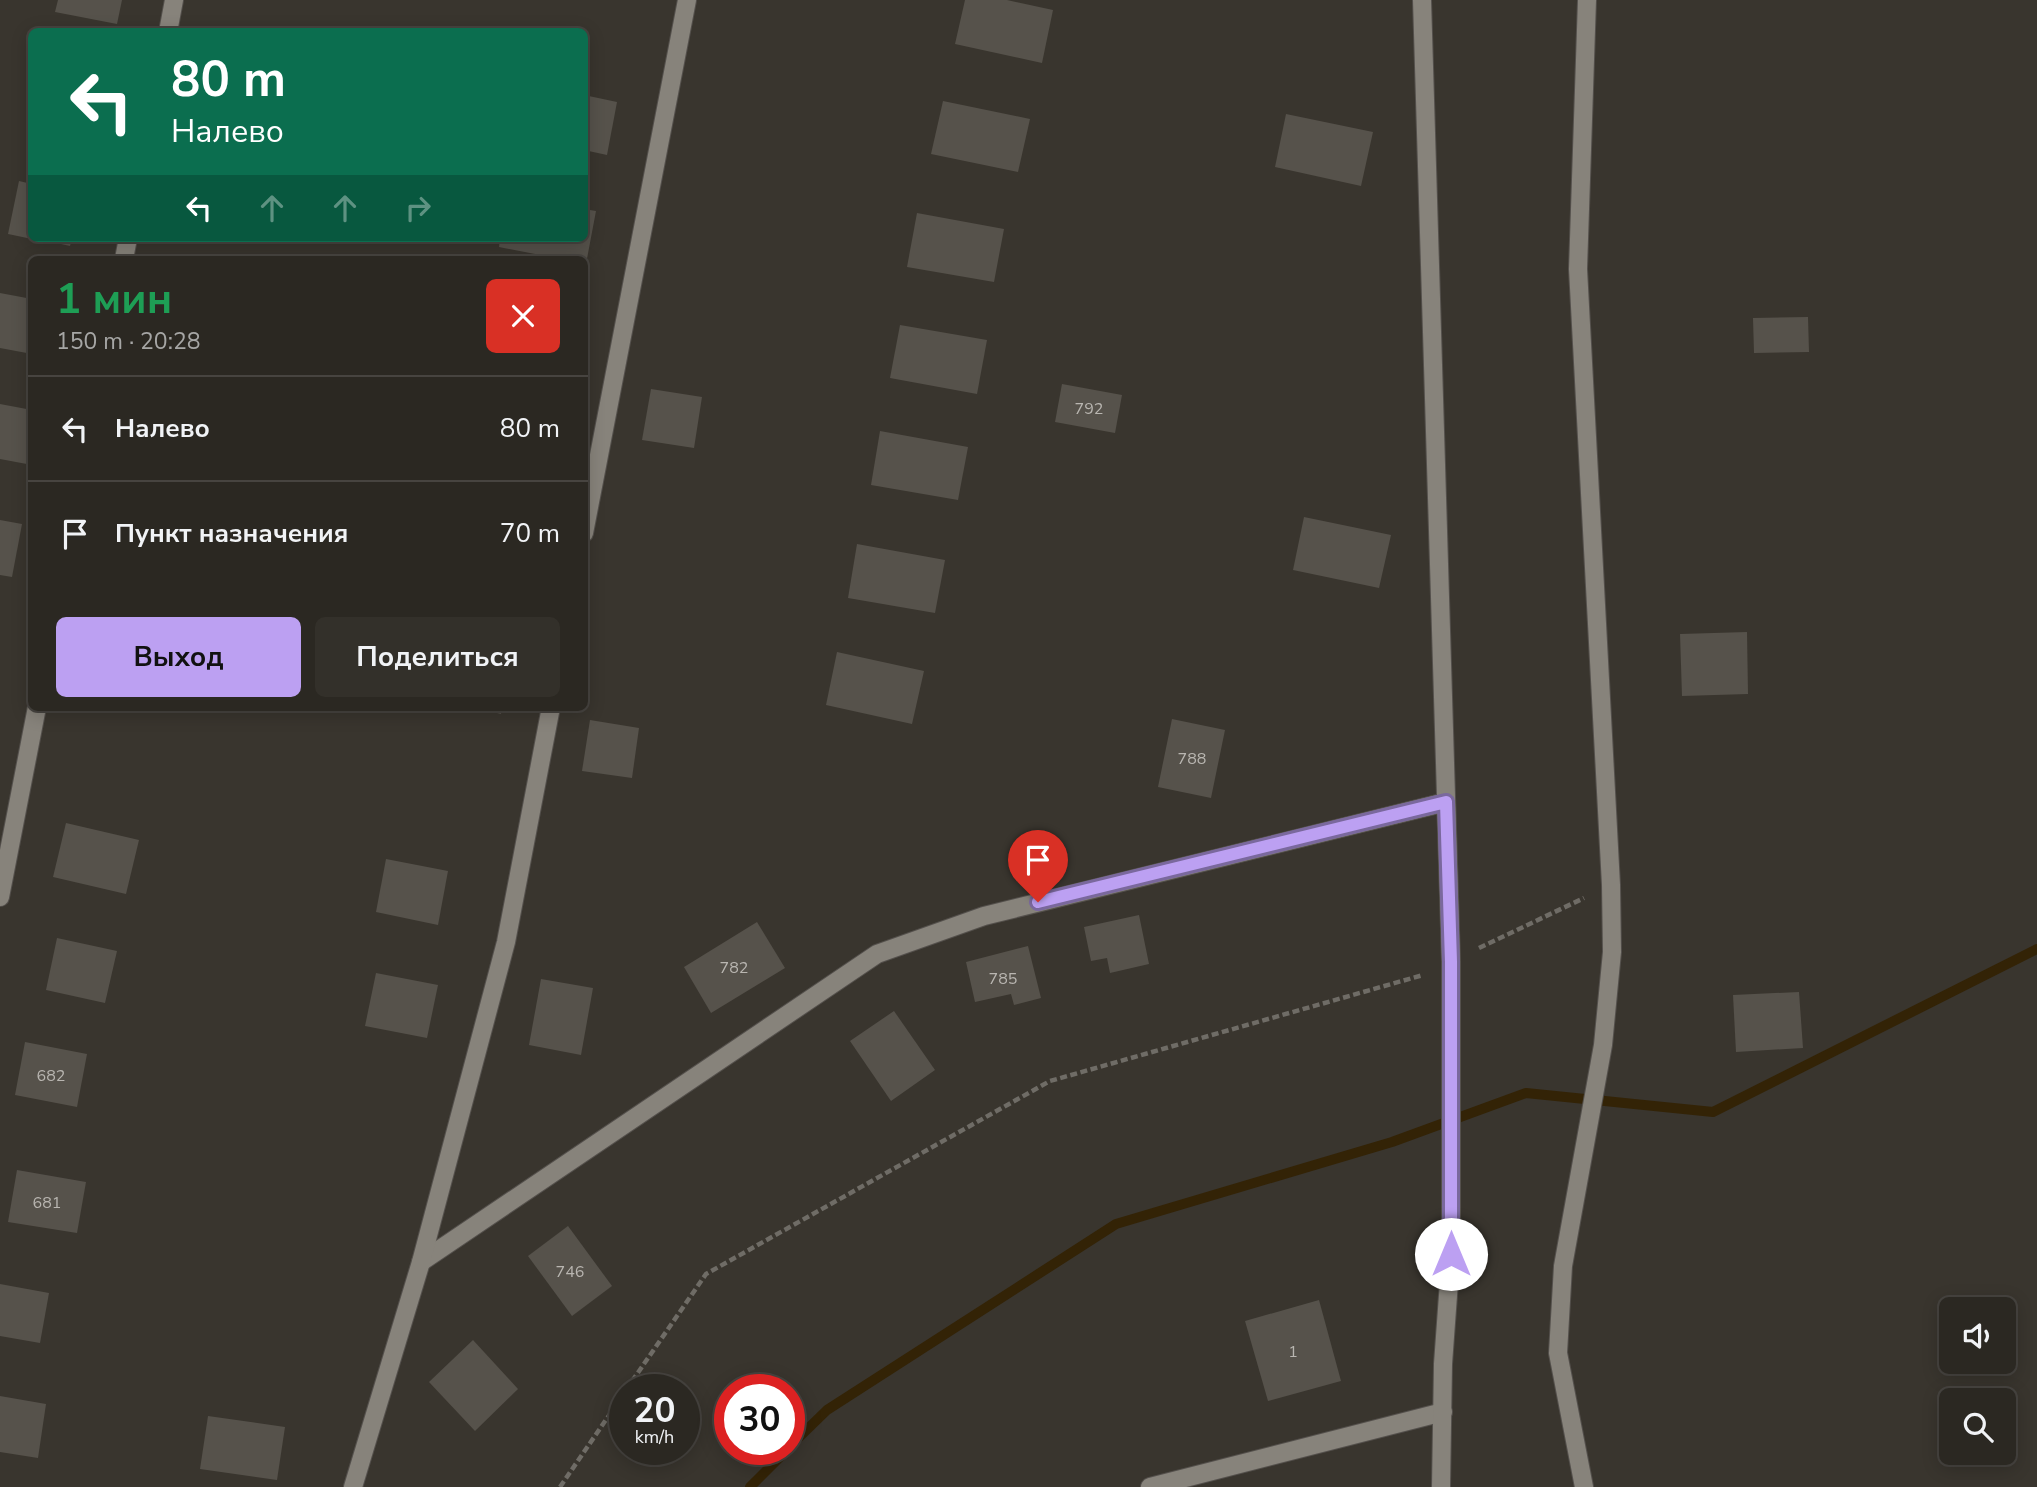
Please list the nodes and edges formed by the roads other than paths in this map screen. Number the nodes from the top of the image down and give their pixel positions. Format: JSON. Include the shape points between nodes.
{"nodes":[{"id":1,"x":174,"y":0,"type":"edge"},
{"id":2,"x":687,"y":0,"type":"edge"},
{"id":3,"x":1422,"y":0,"type":"edge"},
{"id":4,"x":1587,"y":0,"type":"edge"},
{"id":5,"x":169,"y":28,"type":"edge"},
{"id":6,"x":588,"y":512,"type":"edge"},
{"id":7,"x":36,"y":711,"type":"edge"},
{"id":8,"x":550,"y":711,"type":"edge"},
{"id":9,"x":1446,"y":802,"type":"junction"},
{"id":10,"x":0,"y":897,"type":"edge"},
{"id":11,"x":421,"y":1262,"type":"junction"},
{"id":12,"x":1443,"y":1412,"type":"junction"},
{"id":13,"x":353,"y":1487,"type":"edge"},
{"id":14,"x":1150,"y":1487,"type":"edge"},
{"id":15,"x":1441,"y":1487,"type":"edge"},
{"id":16,"x":1584,"y":1487,"type":"edge"}],
"edges":[{"from":1,"to":5,"type":"street"},
{"from":2,"to":6,"type":"street"},
{"from":3,"to":9,"type":"street"},
{"from":4,"to":16,"type":"street","via":[[1578,269],[1612,952],[1603,1045],[1563,1266],[1558,1353]]},
{"from":7,"to":10,"type":"street"},
{"from":8,"to":11,"type":"street","via":[[506,942]]},
{"from":9,"to":11,"type":"street","via":[[984,916],[877,954]]},
{"from":9,"to":12,"type":"street","via":[[1451,1254]]},
{"from":11,"to":13,"type":"street"},
{"from":12,"to":14,"type":"street"},
{"from":12,"to":15,"type":"street"}]}
